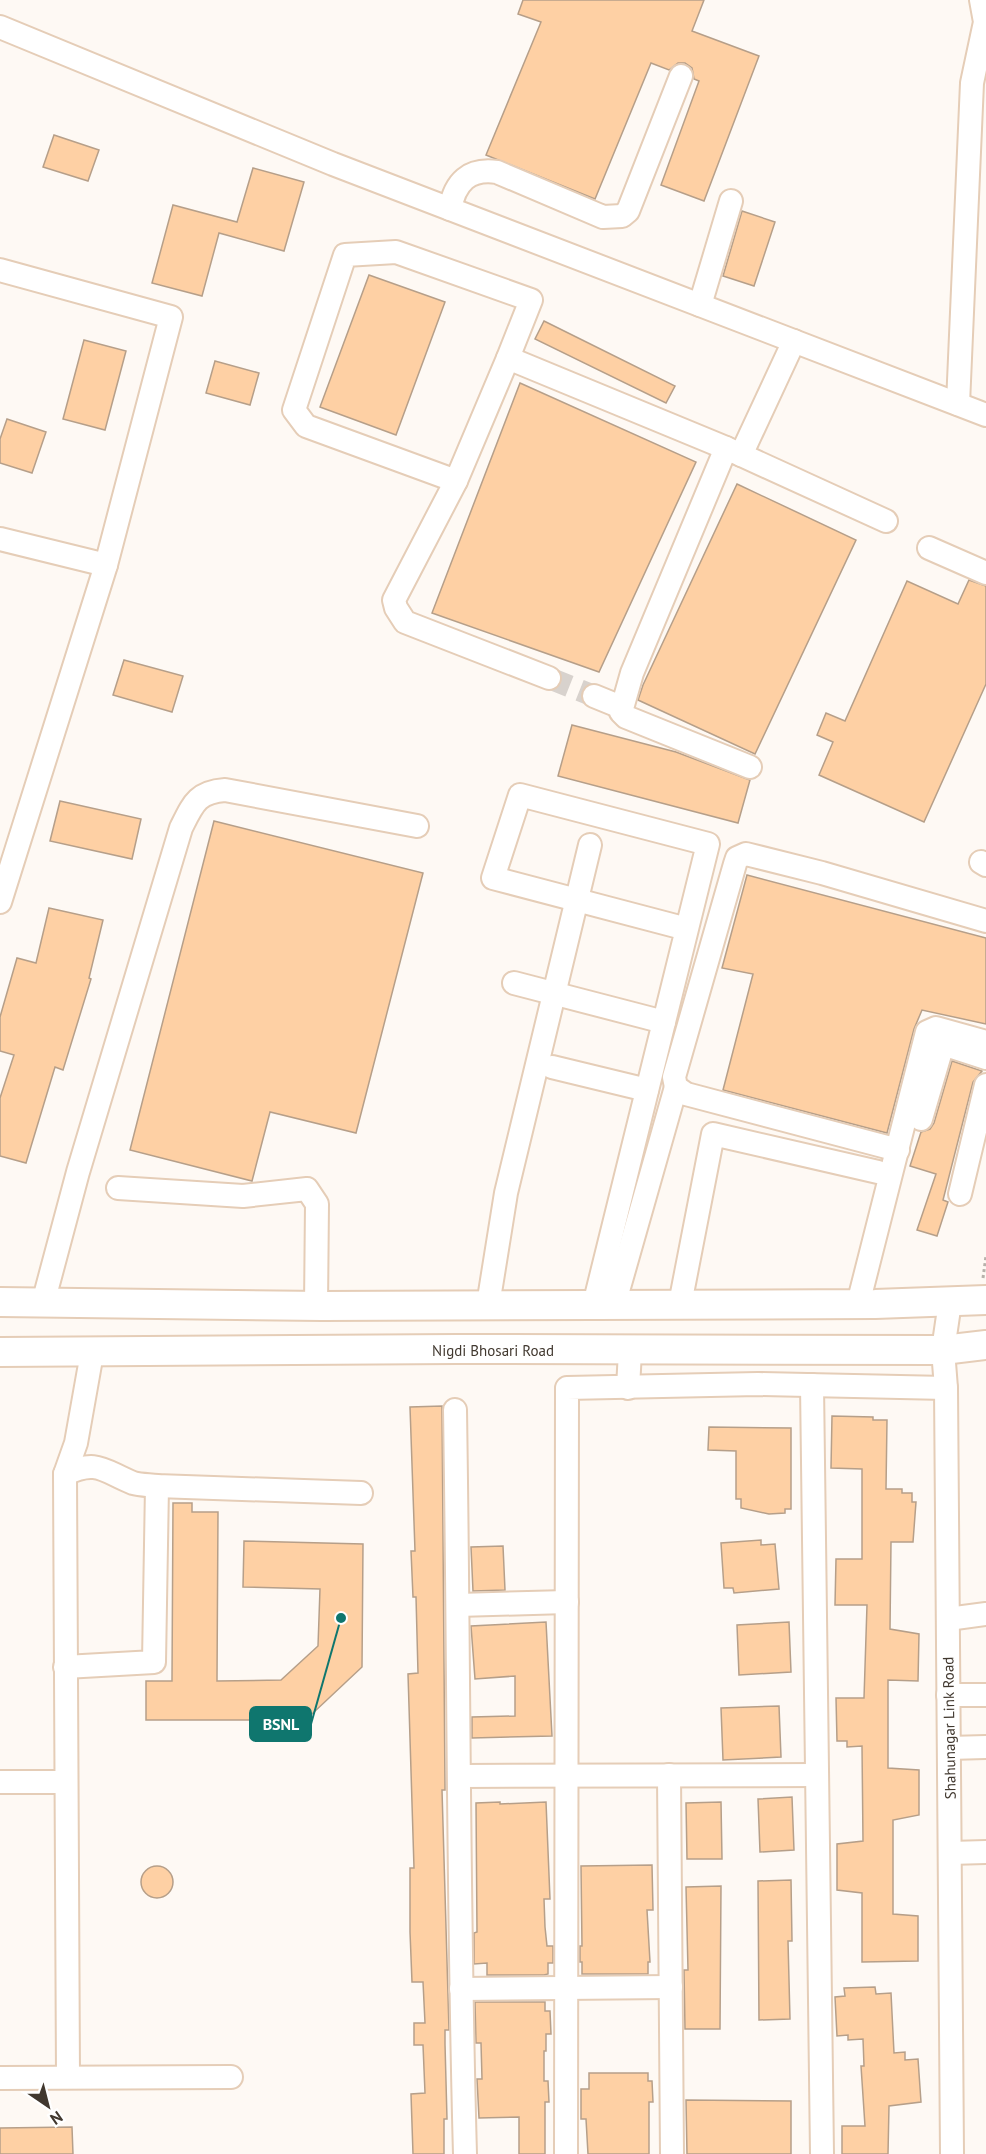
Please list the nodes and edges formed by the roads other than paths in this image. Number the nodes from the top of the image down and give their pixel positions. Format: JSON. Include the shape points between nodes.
{"nodes":[{"id":1,"x":983,"y":1,"type":"edge"},
{"id":2,"x":0,"y":27,"type":"edge"},
{"id":3,"x":681,"y":76,"type":"dead end"},
{"id":4,"x":977,"y":155,"type":"edge"},
{"id":5,"x":731,"y":201,"type":"dead end"},
{"id":6,"x":450,"y":209,"type":"junction"},
{"id":7,"x":0,"y":270,"type":"edge"},
{"id":8,"x":700,"y":305,"type":"junction"},
{"id":9,"x":794,"y":341,"type":"junction"},
{"id":10,"x":508,"y":358,"type":"junction"},
{"id":11,"x":958,"y":404,"type":"junction"},
{"id":12,"x":986,"y":415,"type":"edge"},
{"id":13,"x":734,"y":451,"type":"junction"},
{"id":14,"x":456,"y":482,"type":"junction"},
{"id":15,"x":886,"y":521,"type":"dead end"},
{"id":16,"x":0,"y":539,"type":"edge"},
{"id":17,"x":929,"y":548,"type":"dead end"},
{"id":18,"x":106,"y":564,"type":"junction"},
{"id":19,"x":986,"y":573,"type":"edge"},
{"id":20,"x":549,"y":678,"type":"tunnel mouth"},
{"id":21,"x":594,"y":696,"type":"tunnel mouth"},
{"id":22,"x":621,"y":707,"type":"junction"},
{"id":23,"x":750,"y":767,"type":"dead end"},
{"id":24,"x":417,"y":826,"type":"dead end"},
{"id":25,"x":590,"y":845,"type":"dead end"},
{"id":26,"x":577,"y":900,"type":"junction"},
{"id":27,"x":0,"y":902,"type":"edge"},
{"id":28,"x":986,"y":921,"type":"edge"},
{"id":29,"x":687,"y":929,"type":"junction"},
{"id":30,"x":514,"y":983,"type":"dead end"},
{"id":31,"x":554,"y":993,"type":"junction"},
{"id":32,"x":664,"y":1022,"type":"junction"},
{"id":33,"x":986,"y":1042,"type":"edge"},
{"id":34,"x":986,"y":1058,"type":"edge"},
{"id":35,"x":552,"y":1067,"type":"dead end"},
{"id":36,"x":986,"y":1085,"type":"edge"},
{"id":37,"x":676,"y":1087,"type":"junction"},
{"id":38,"x":647,"y":1090,"type":"junction"},
{"id":39,"x":898,"y":1150,"type":"junction"},
{"id":40,"x":878,"y":1172,"type":"dead end"},
{"id":41,"x":118,"y":1188,"type":"dead end"},
{"id":42,"x":960,"y":1194,"type":"dead end"},
{"id":43,"x":986,"y":1300,"type":"edge"},
{"id":44,"x":0,"y":1302,"type":"edge"},
{"id":45,"x":950,"y":1302,"type":"junction"},
{"id":46,"x":43,"y":1303,"type":"junction"},
{"id":47,"x":680,"y":1304,"type":"junction"},
{"id":48,"x":866,"y":1304,"type":"junction"},
{"id":49,"x":488,"y":1305,"type":"junction"},
{"id":50,"x":604,"y":1305,"type":"junction"},
{"id":51,"x":316,"y":1306,"type":"junction"},
{"id":52,"x":986,"y":1346,"type":"edge"},
{"id":53,"x":943,"y":1350,"type":"junction"},
{"id":54,"x":630,"y":1351,"type":"junction"},
{"id":55,"x":758,"y":1351,"type":"junction"},
{"id":56,"x":0,"y":1352,"type":"edge"},
{"id":57,"x":92,"y":1353,"type":"junction"},
{"id":58,"x":758,"y":1384,"type":"junction"},
{"id":59,"x":813,"y":1385,"type":"junction"},
{"id":60,"x":628,"y":1388,"type":"junction"},
{"id":61,"x":946,"y":1388,"type":"junction"},
{"id":62,"x":455,"y":1410,"type":"dead end"},
{"id":63,"x":65,"y":1474,"type":"junction"},
{"id":64,"x":157,"y":1486,"type":"junction"},
{"id":65,"x":361,"y":1493,"type":"dead end"},
{"id":66,"x":567,"y":1602,"type":"junction"},
{"id":67,"x":458,"y":1605,"type":"junction"},
{"id":68,"x":986,"y":1614,"type":"edge"},
{"id":69,"x":948,"y":1619,"type":"junction"},
{"id":70,"x":65,"y":1667,"type":"junction"},
{"id":71,"x":948,"y":1695,"type":"junction"},
{"id":72,"x":986,"y":1695,"type":"edge"},
{"id":73,"x":986,"y":1747,"type":"edge"},
{"id":74,"x":949,"y":1748,"type":"junction"},
{"id":75,"x":567,"y":1775,"type":"junction"},
{"id":76,"x":669,"y":1775,"type":"junction"},
{"id":77,"x":817,"y":1775,"type":"junction"},
{"id":78,"x":461,"y":1776,"type":"junction"},
{"id":79,"x":0,"y":1782,"type":"edge"},
{"id":80,"x":66,"y":1782,"type":"junction"},
{"id":81,"x":986,"y":1852,"type":"edge"},
{"id":82,"x":950,"y":1853,"type":"junction"},
{"id":83,"x":566,"y":1986,"type":"junction"},
{"id":84,"x":671,"y":1987,"type":"junction"},
{"id":85,"x":460,"y":1989,"type":"junction"},
{"id":86,"x":68,"y":2077,"type":"junction"},
{"id":87,"x":231,"y":2077,"type":"dead end"},
{"id":88,"x":0,"y":2078,"type":"edge"},
{"id":89,"x":465,"y":2154,"type":"edge"},
{"id":90,"x":566,"y":2154,"type":"edge"},
{"id":91,"x":672,"y":2154,"type":"edge"},
{"id":92,"x":822,"y":2154,"type":"edge"},
{"id":93,"x":952,"y":2154,"type":"edge"}],
"edges":[{"from":1,"to":4,"type":"street","via":[[985,22],[972,83]]},
{"from":2,"to":6,"type":"street","via":[[333,165]]},
{"from":3,"to":6,"type":"street","via":[[628,211],[622,216],[603,217],[497,172],[483,170],[461,181]]},
{"from":4,"to":11,"type":"street"},
{"from":5,"to":8,"type":"street"},
{"from":6,"to":8,"type":"street"},
{"from":7,"to":18,"type":"street","via":[[171,318]]},
{"from":8,"to":9,"type":"street"},
{"from":9,"to":11,"type":"street"},
{"from":9,"to":13,"type":"street"},
{"from":10,"to":13,"type":"street"},
{"from":10,"to":14,"type":"street"},
{"from":10,"to":14,"type":"street","via":[[531,300],[396,252],[345,255],[294,410],[306,426]]},
{"from":11,"to":12,"type":"street"},
{"from":13,"to":15,"type":"street"},
{"from":13,"to":22,"type":"street"},
{"from":14,"to":20,"type":"street","via":[[394,600],[396,608],[405,622]]},
{"from":16,"to":18,"type":"street"},
{"from":17,"to":19,"type":"street"},
{"from":18,"to":27,"type":"street"},
{"from":21,"to":22,"type":"street"},
{"from":22,"to":23,"type":"street","via":[[626,717]]},
{"from":24,"to":46,"type":"street","via":[[225,790],[203,794],[192,806],[177,839]]},
{"from":25,"to":26,"type":"street"},
{"from":26,"to":29,"type":"street"},
{"from":26,"to":29,"type":"street","via":[[493,878],[520,795],[708,844]]},
{"from":26,"to":31,"type":"street"},
{"from":28,"to":37,"type":"street","via":[[822,873],[741,855],[735,864],[674,1077]]},
{"from":29,"to":32,"type":"street"},
{"from":30,"to":31,"type":"street"},
{"from":31,"to":32,"type":"street"},
{"from":31,"to":49,"type":"street","via":[[506,1193]]},
{"from":32,"to":38,"type":"street"},
{"from":33,"to":39,"type":"street","via":[[936,1028],[927,1032]]},
{"from":34,"to":48,"type":"street","via":[[943,1044]]},
{"from":35,"to":38,"type":"street"},
{"from":36,"to":42,"type":"street"},
{"from":37,"to":39,"type":"street","via":[[686,1094]]},
{"from":37,"to":50,"type":"street"},
{"from":38,"to":50,"type":"street"},
{"from":39,"to":48,"type":"street"},
{"from":40,"to":47,"type":"street","via":[[713,1134]]},
{"from":41,"to":51,"type":"street","via":[[243,1196],[307,1189],[317,1204]]},
{"from":43,"to":45,"type":"main road"},
{"from":44,"to":46,"type":"main road"},
{"from":45,"to":48,"type":"main road"},
{"from":45,"to":53,"type":"street","name":"Shahunagar Link Road"},
{"from":46,"to":51,"type":"main road"},
{"from":47,"to":48,"type":"main road"},
{"from":47,"to":50,"type":"main road"},
{"from":49,"to":50,"type":"main road"},
{"from":49,"to":51,"type":"main road"},
{"from":52,"to":53,"type":"main road","name":"Nigdi Bhosari Road"},
{"from":53,"to":55,"type":"main road","name":"Nigdi Bhosari Road"},
{"from":53,"to":61,"type":"street","name":"Shahunagar Link Road"},
{"from":54,"to":55,"type":"main road","name":"Nigdi Bhosari Road"},
{"from":54,"to":57,"type":"main road","name":"Nigdi Bhosari Road"},
{"from":54,"to":60,"type":"street"},
{"from":55,"to":58,"type":"street"},
{"from":56,"to":57,"type":"main road","name":"Nigdi Bhosari Road"},
{"from":57,"to":63,"type":"street","via":[[76,1443]]},
{"from":58,"to":59,"type":"street"},
{"from":58,"to":60,"type":"street"},
{"from":59,"to":61,"type":"street"},
{"from":59,"to":77,"type":"street"},
{"from":60,"to":66,"type":"street","via":[[567,1389]]},
{"from":61,"to":69,"type":"street","name":"Shahunagar Link Road"},
{"from":62,"to":67,"type":"street"},
{"from":63,"to":64,"type":"street","via":[[92,1465],[134,1483]]},
{"from":63,"to":70,"type":"street"},
{"from":64,"to":65,"type":"street"},
{"from":64,"to":70,"type":"street","via":[[154,1662]]},
{"from":66,"to":67,"type":"street"},
{"from":66,"to":75,"type":"street"},
{"from":67,"to":78,"type":"street"},
{"from":68,"to":69,"type":"street"},
{"from":69,"to":71,"type":"street","name":"Shahunagar Link Road"},
{"from":70,"to":80,"type":"street"},
{"from":71,"to":72,"type":"street"},
{"from":71,"to":74,"type":"street","name":"Shahunagar Link Road"},
{"from":73,"to":74,"type":"street"},
{"from":74,"to":82,"type":"street","name":"Shahunagar Link Road"},
{"from":75,"to":76,"type":"street"},
{"from":75,"to":78,"type":"street"},
{"from":75,"to":83,"type":"street"},
{"from":76,"to":77,"type":"street"},
{"from":76,"to":84,"type":"street"},
{"from":77,"to":92,"type":"street"},
{"from":78,"to":85,"type":"street"},
{"from":79,"to":80,"type":"street"},
{"from":80,"to":86,"type":"street"},
{"from":81,"to":82,"type":"street"},
{"from":82,"to":93,"type":"street","name":"Shahunagar Link Road"},
{"from":83,"to":84,"type":"street"},
{"from":83,"to":85,"type":"street"},
{"from":83,"to":90,"type":"street"},
{"from":84,"to":91,"type":"street"},
{"from":85,"to":89,"type":"street"},
{"from":86,"to":87,"type":"street"},
{"from":86,"to":88,"type":"street"}]}
